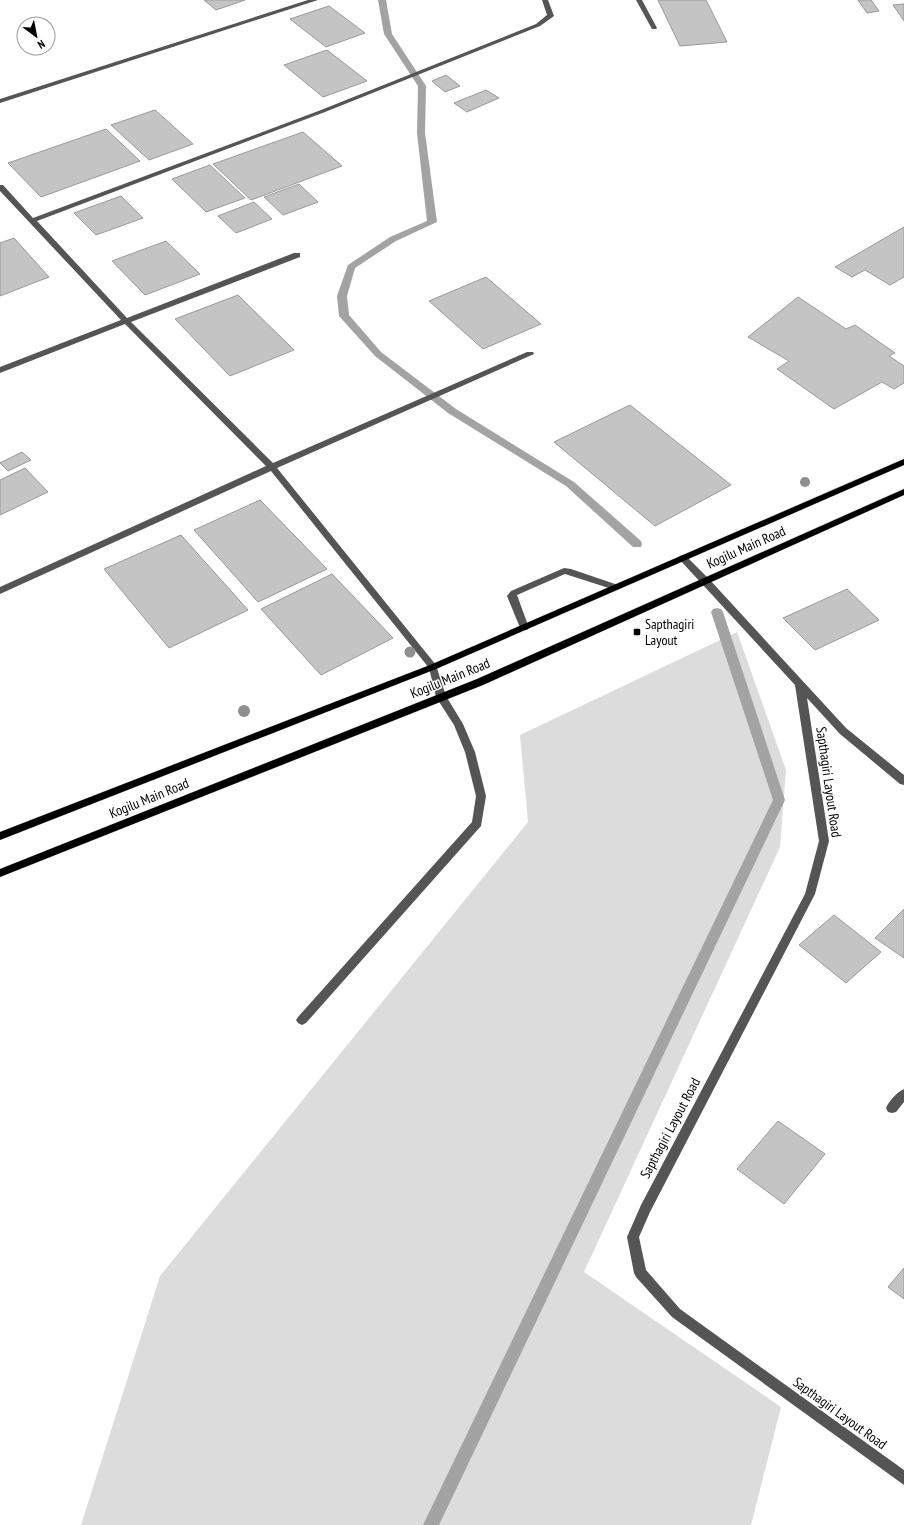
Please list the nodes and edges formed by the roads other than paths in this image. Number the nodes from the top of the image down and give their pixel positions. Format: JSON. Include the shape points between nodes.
{"nodes":[{"id":1,"x":316,"y":0,"type":"edge"},
{"id":2,"x":545,"y":0,"type":"edge"},
{"id":3,"x":639,"y":0,"type":"edge"},
{"id":4,"x":654,"y":28,"type":"dead end"},
{"id":5,"x":0,"y":102,"type":"edge"},
{"id":6,"x":0,"y":188,"type":"edge"},
{"id":7,"x":31,"y":220,"type":"junction"},
{"id":8,"x":297,"y":255,"type":"dead end"},
{"id":9,"x":126,"y":321,"type":"junction"},
{"id":10,"x":530,"y":354,"type":"dead end"},
{"id":11,"x":0,"y":370,"type":"edge"},
{"id":12,"x":904,"y":462,"type":"edge"},
{"id":13,"x":272,"y":467,"type":"junction"},
{"id":14,"x":903,"y":494,"type":"edge"},
{"id":15,"x":683,"y":558,"type":"junction"},
{"id":16,"x":706,"y":581,"type":"junction"},
{"id":17,"x":615,"y":587,"type":"junction"},
{"id":18,"x":0,"y":591,"type":"edge"},
{"id":19,"x":524,"y":628,"type":"junction"},
{"id":20,"x":433,"y":667,"type":"junction"},
{"id":21,"x":800,"y":684,"type":"junction"},
{"id":22,"x":441,"y":697,"type":"junction"},
{"id":23,"x":904,"y":781,"type":"edge"},
{"id":24,"x":0,"y":836,"type":"edge"},
{"id":25,"x":0,"y":873,"type":"edge"},
{"id":26,"x":302,"y":1020,"type":"dead end"},
{"id":27,"x":904,"y":1094,"type":"edge"},
{"id":28,"x":892,"y":1108,"type":"dead end"},
{"id":29,"x":904,"y":1478,"type":"edge"}],
"edges":[{"from":1,"to":5,"type":"street"},
{"from":2,"to":7,"type":"street","via":[[551,16],[538,26],[323,111]]},
{"from":3,"to":4,"type":"street"},
{"from":6,"to":7,"type":"street"},
{"from":7,"to":9,"type":"street"},
{"from":8,"to":9,"type":"street"},
{"from":9,"to":11,"type":"street"},
{"from":9,"to":13,"type":"street"},
{"from":10,"to":13,"type":"street"},
{"from":12,"to":15,"type":"main road","name":"Kogilu Main Road"},
{"from":13,"to":18,"type":"street"},
{"from":13,"to":20,"type":"street"},
{"from":14,"to":16,"type":"main road","name":"Kogilu Main Road"},
{"from":15,"to":16,"type":"street","name":"Sapthagiri Layout Road"},
{"from":15,"to":17,"type":"main road","name":"Kogilu Main Road"},
{"from":16,"to":21,"type":"street","name":"Sapthagiri Layout Road"},
{"from":16,"to":22,"type":"main road","name":"Kogilu Main Road"},
{"from":17,"to":19,"type":"main road","name":"Kogilu Main Road"},
{"from":17,"to":19,"type":"street","via":[[568,571],[542,579],[512,596]]},
{"from":19,"to":20,"type":"main road","name":"Kogilu Main Road"},
{"from":20,"to":22,"type":"street"},
{"from":20,"to":24,"type":"main road","name":"Kogilu Main Road"},
{"from":21,"to":23,"type":"street","name":"Sapthagiri Layout Road","via":[[843,731]]},
{"from":21,"to":29,"type":"street","name":"Sapthagiri Layout Road","via":[[824,841],[810,894],[645,1209],[633,1237],[640,1273],[676,1313]]},
{"from":22,"to":25,"type":"main road","name":"Kogilu Main Road"},
{"from":22,"to":26,"type":"street","via":[[458,724],[470,752],[481,796],[477,823]]},
{"from":27,"to":28,"type":"street"}]}
